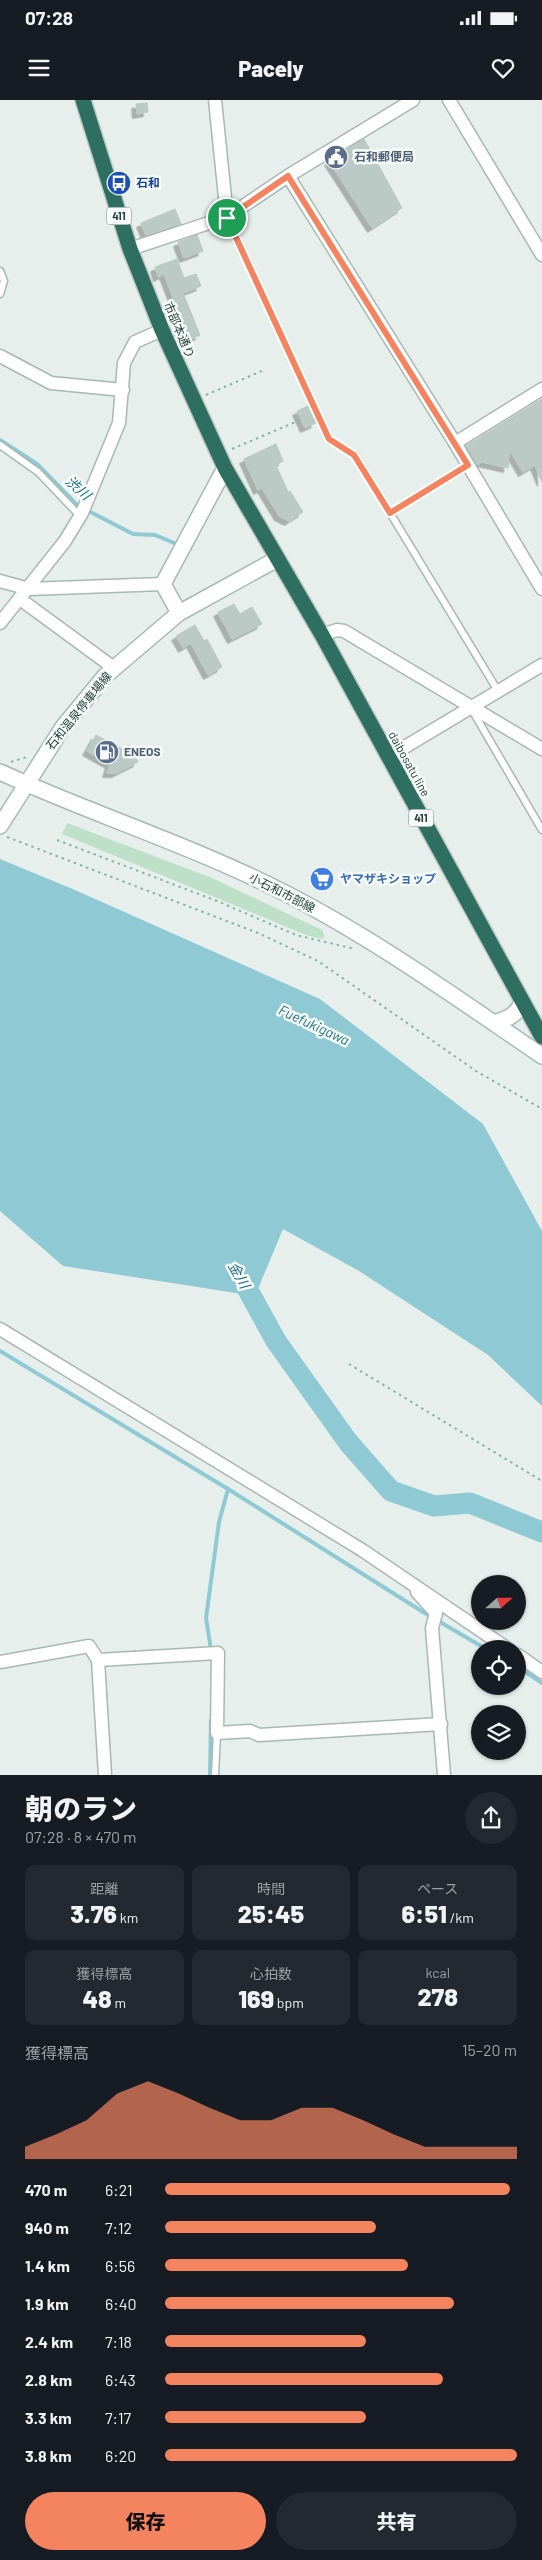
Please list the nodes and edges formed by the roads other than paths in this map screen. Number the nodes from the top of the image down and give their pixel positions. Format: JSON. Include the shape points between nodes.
{"nodes":[{"id":1,"x":83,"y":100,"type":"edge"},
{"id":2,"x":215,"y":100,"type":"edge"},
{"id":3,"x":413,"y":100,"type":"edge"},
{"id":4,"x":449,"y":100,"type":"edge"},
{"id":5,"x":288,"y":176,"type":"junction"},
{"id":6,"x":227,"y":218,"type":"junction"},
{"id":7,"x":130,"y":249,"type":"junction"},
{"id":8,"x":542,"y":255,"type":"edge"},
{"id":9,"x":0,"y":271,"type":"edge"},
{"id":10,"x":0,"y":294,"type":"edge"},
{"id":11,"x":162,"y":330,"type":"junction"},
{"id":12,"x":0,"y":356,"type":"edge"},
{"id":13,"x":542,"y":389,"type":"edge"},
{"id":14,"x":123,"y":390,"type":"junction"},
{"id":15,"x":455,"y":443,"type":"junction"},
{"id":16,"x":0,"y":445,"type":"edge"},
{"id":17,"x":468,"y":465,"type":"junction"},
{"id":18,"x":225,"y":468,"type":"junction"},
{"id":19,"x":83,"y":510,"type":"junction"},
{"id":20,"x":390,"y":513,"type":"junction"},
{"id":21,"x":277,"y":560,"type":"junction"},
{"id":22,"x":0,"y":581,"type":"edge"},
{"id":23,"x":163,"y":584,"type":"junction"},
{"id":24,"x":29,"y":589,"type":"junction"},
{"id":25,"x":542,"y":589,"type":"edge"},
{"id":26,"x":20,"y":599,"type":"junction"},
{"id":27,"x":179,"y":613,"type":"junction"},
{"id":28,"x":0,"y":622,"type":"edge"},
{"id":29,"x":322,"y":635,"type":"junction"},
{"id":30,"x":542,"y":665,"type":"edge"},
{"id":31,"x":114,"y":668,"type":"junction"},
{"id":32,"x":498,"y":691,"type":"junction"},
{"id":33,"x":470,"y":708,"type":"junction"},
{"id":34,"x":542,"y":749,"type":"edge"},
{"id":35,"x":388,"y":757,"type":"junction"},
{"id":36,"x":0,"y":772,"type":"edge"},
{"id":37,"x":25,"y":784,"type":"junction"},
{"id":38,"x":2,"y":822,"type":"edge"},
{"id":39,"x":542,"y":830,"type":"edge"},
{"id":40,"x":522,"y":1001,"type":"junction"},
{"id":41,"x":494,"y":1023,"type":"junction"},
{"id":42,"x":542,"y":1037,"type":"edge"},
{"id":43,"x":542,"y":1056,"type":"edge"},
{"id":44,"x":0,"y":1329,"type":"edge"},
{"id":45,"x":406,"y":1579,"type":"junction"},
{"id":46,"x":495,"y":1640,"type":"edge"},
{"id":47,"x":98,"y":1660,"type":"junction"},
{"id":48,"x":526,"y":1661,"type":"edge"},
{"id":49,"x":0,"y":1662,"type":"edge"},
{"id":50,"x":542,"y":1672,"type":"edge"},
{"id":51,"x":441,"y":1724,"type":"junction"},
{"id":52,"x":217,"y":1733,"type":"junction"},
{"id":53,"x":105,"y":1775,"type":"edge"},
{"id":54,"x":215,"y":1775,"type":"edge"},
{"id":55,"x":444,"y":1775,"type":"edge"}],
"edges":[{"from":1,"to":7,"type":"highway","name":"市部本通り","number":"411"},
{"from":2,"to":6,"type":"street"},
{"from":3,"to":5,"type":"street"},
{"from":4,"to":8,"type":"street"},
{"from":5,"to":6,"type":"street"},
{"from":5,"to":15,"type":"street"},
{"from":6,"to":7,"type":"street"},
{"from":6,"to":20,"type":"lane","via":[[329,439],[354,455]]},
{"from":7,"to":11,"type":"highway","name":"市部本通り","number":"411"},
{"from":9,"to":10,"type":"lane","via":[[4,281]]},
{"from":11,"to":14,"type":"street","via":[[135,342],[124,362]]},
{"from":11,"to":18,"type":"highway","name":"市部本通り","number":"411"},
{"from":12,"to":14,"type":"street","via":[[51,383]]},
{"from":13,"to":15,"type":"street"},
{"from":14,"to":19,"type":"street","via":[[119,423]]},
{"from":15,"to":17,"type":"street"},
{"from":16,"to":19,"type":"lane"},
{"from":17,"to":20,"type":"lane"},
{"from":17,"to":25,"type":"street"},
{"from":18,"to":21,"type":"highway","name":"市部本通り","number":"411"},
{"from":18,"to":23,"type":"main road"},
{"from":19,"to":24,"type":"street","via":[[66,540]]},
{"from":20,"to":32,"type":"lane"},
{"from":21,"to":27,"type":"main road","name":"石和温泉停車場線"},
{"from":21,"to":29,"type":"highway","name":"daibosatu line","number":"411"},
{"from":22,"to":24,"type":"street"},
{"from":23,"to":24,"type":"street"},
{"from":23,"to":27,"type":"main road"},
{"from":24,"to":26,"type":"street"},
{"from":26,"to":28,"type":"street"},
{"from":26,"to":31,"type":"street"},
{"from":27,"to":31,"type":"main road","name":"石和温泉停車場線"},
{"from":29,"to":33,"type":"street","via":[[344,631]]},
{"from":29,"to":35,"type":"highway","name":"daibosatu line","number":"411"},
{"from":30,"to":32,"type":"street"},
{"from":31,"to":37,"type":"main road","name":"石和温泉停車場線","via":[[63,727]]},
{"from":32,"to":33,"type":"street"},
{"from":33,"to":34,"type":"street"},
{"from":33,"to":35,"type":"street"},
{"from":33,"to":39,"type":"lane"},
{"from":35,"to":40,"type":"highway","name":"daibosatu line","number":"411"},
{"from":36,"to":37,"type":"main road","name":"小石和市部線"},
{"from":37,"to":38,"type":"main road","name":"石和温泉停車場線"},
{"from":37,"to":41,"type":"main road","name":"小石和市部線","via":[[272,886],[362,934]]},
{"from":40,"to":41,"type":"main road","via":[[512,1016]]},
{"from":40,"to":42,"type":"highway","name":"daibosatu line","number":"411"},
{"from":41,"to":43,"type":"main road","name":"小石和市部線"},
{"from":44,"to":45,"type":"street"},
{"from":45,"to":46,"type":"street"},
{"from":45,"to":51,"type":"street","via":[[436,1613],[432,1628]]},
{"from":47,"to":49,"type":"street","via":[[89,1646]]},
{"from":47,"to":52,"type":"street","via":[[218,1653]]},
{"from":47,"to":53,"type":"street"},
{"from":48,"to":50,"type":"street"},
{"from":51,"to":52,"type":"street","via":[[258,1735],[250,1731]]},
{"from":51,"to":55,"type":"street"},
{"from":52,"to":54,"type":"lane"}]}
